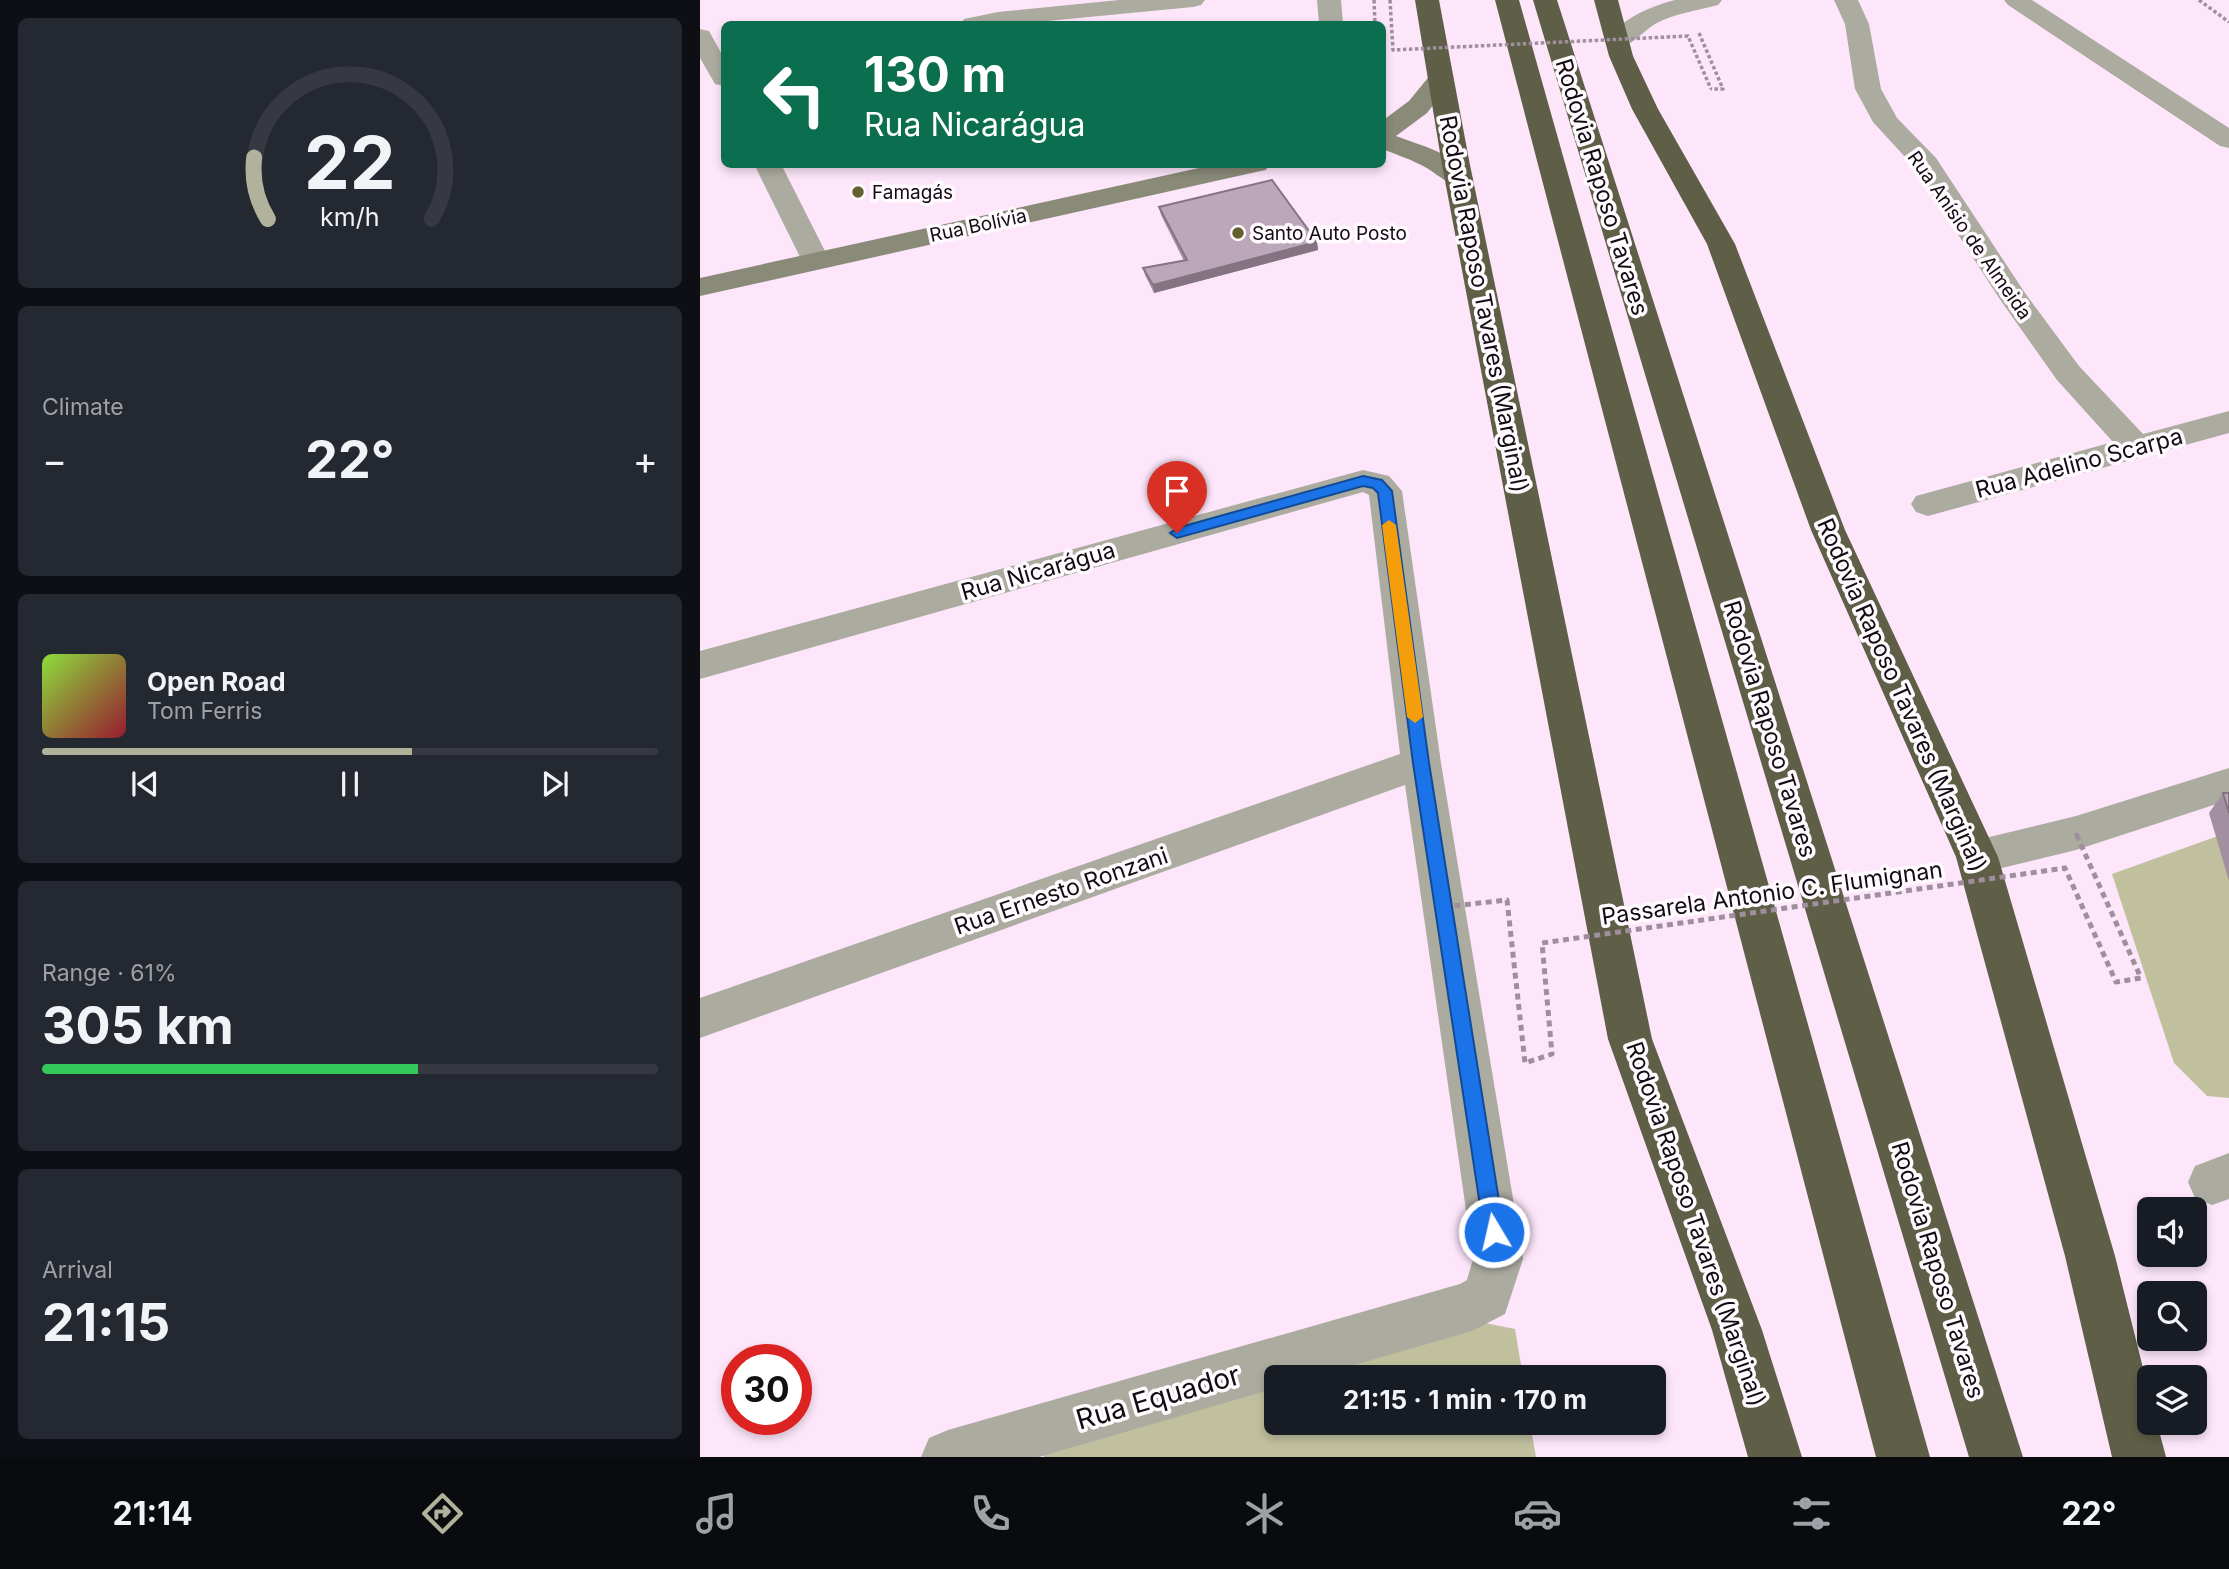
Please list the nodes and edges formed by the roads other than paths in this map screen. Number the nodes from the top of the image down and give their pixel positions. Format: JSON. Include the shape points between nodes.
{"nodes":[{"id":1,"x":1193,"y":0,"type":"edge"},
{"id":2,"x":1329,"y":0,"type":"edge"},
{"id":3,"x":1427,"y":0,"type":"edge"},
{"id":4,"x":1507,"y":0,"type":"edge"},
{"id":5,"x":1545,"y":0,"type":"edge"},
{"id":6,"x":1606,"y":0,"type":"edge"},
{"id":7,"x":1653,"y":0,"type":"edge"},
{"id":8,"x":1846,"y":0,"type":"edge"},
{"id":9,"x":2016,"y":0,"type":"edge"},
{"id":10,"x":1698,"y":2,"type":"edge"},
{"id":11,"x":988,"y":21,"type":"edge"},
{"id":12,"x":1331,"y":21,"type":"edge"},
{"id":13,"x":700,"y":36,"type":"edge"},
{"id":14,"x":1617,"y":42,"type":"junction"},
{"id":15,"x":721,"y":75,"type":"edge"},
{"id":16,"x":1440,"y":79,"type":"junction"},
{"id":17,"x":721,"y":82,"type":"edge"},
{"id":18,"x":700,"y":88,"type":"edge"},
{"id":19,"x":1386,"y":131,"type":"edge"},
{"id":20,"x":2229,"y":140,"type":"edge"},
{"id":21,"x":1386,"y":142,"type":"edge"},
{"id":22,"x":769,"y":168,"type":"edge"},
{"id":23,"x":1238,"y":168,"type":"edge"},
{"id":24,"x":1458,"y":178,"type":"junction"},
{"id":25,"x":815,"y":261,"type":"junction"},
{"id":26,"x":700,"y":286,"type":"edge"},
{"id":27,"x":2229,"y":422,"type":"edge"},
{"id":28,"x":2137,"y":448,"type":"junction"},
{"id":29,"x":1928,"y":504,"type":"dead end"},
{"id":30,"x":700,"y":665,"type":"edge"},
{"id":31,"x":1421,"y":763,"type":"junction"},
{"id":32,"x":2229,"y":785,"type":"edge"},
{"id":33,"x":1977,"y":857,"type":"junction"},
{"id":34,"x":700,"y":1018,"type":"edge"},
{"id":35,"x":948,"y":1457,"type":"edge"},
{"id":36,"x":1775,"y":1457,"type":"edge"},
{"id":37,"x":1903,"y":1457,"type":"edge"},
{"id":38,"x":1996,"y":1457,"type":"edge"},
{"id":39,"x":2138,"y":1457,"type":"edge"}],
"edges":[{"from":1,"to":11,"type":"street"},
{"from":2,"to":12,"type":"street"},
{"from":3,"to":16,"type":"highway","name":"Rodovia Raposo Tavares (Marginal)"},
{"from":4,"to":37,"type":"highway","name":"Rodovia Raposo Tavares"},
{"from":5,"to":38,"type":"highway","name":"Rodovia Raposo Tavares"},
{"from":6,"to":14,"type":"highway","name":"Rodovia Raposo Tavares (Marginal)"},
{"from":7,"to":10,"type":"street"},
{"from":8,"to":28,"type":"street","name":"Rua Anísio de Almeida","via":[[1857,24],[1868,89],[1886,122],[1926,164],[2068,373]]},
{"from":9,"to":20,"type":"street"},
{"from":10,"to":14,"type":"street","via":[[1647,17]]},
{"from":13,"to":15,"type":"street"},
{"from":14,"to":33,"type":"highway","name":"Rodovia Raposo Tavares (Marginal)","via":[[1645,109],[1721,244],[1828,530]]},
{"from":16,"to":19,"type":"street","via":[[1419,107]]},
{"from":16,"to":24,"type":"highway","name":"Rodovia Raposo Tavares (Marginal)"},
{"from":17,"to":18,"type":"street"},
{"from":21,"to":24,"type":"street","via":[[1432,159]]},
{"from":22,"to":25,"type":"street"},
{"from":23,"to":25,"type":"street","name":"Rua Bolívia"},
{"from":24,"to":36,"type":"highway","name":"Rodovia Raposo Tavares (Marginal)","via":[[1630,1039],[1737,1330]]},
{"from":25,"to":26,"type":"street","name":"Rua Bolívia"},
{"from":27,"to":28,"type":"street","name":"Rua Adelino Scarpa"},
{"from":28,"to":29,"type":"street","name":"Rua Adelino Scarpa"},
{"from":30,"to":31,"type":"street","name":"Rua Nicarágua","via":[[1363,481],[1385,491]]},
{"from":31,"to":34,"type":"street","name":"Rua Ernesto Ronzani"},
{"from":31,"to":35,"type":"street","name":"Rua Equador","via":[[1499,1259],[1487,1296],[1472,1306]]},
{"from":32,"to":33,"type":"street","via":[[2076,833]]},
{"from":33,"to":39,"type":"highway","name":"Rodovia Raposo Tavares (Marginal)","via":[[2090,1256]]}]}
